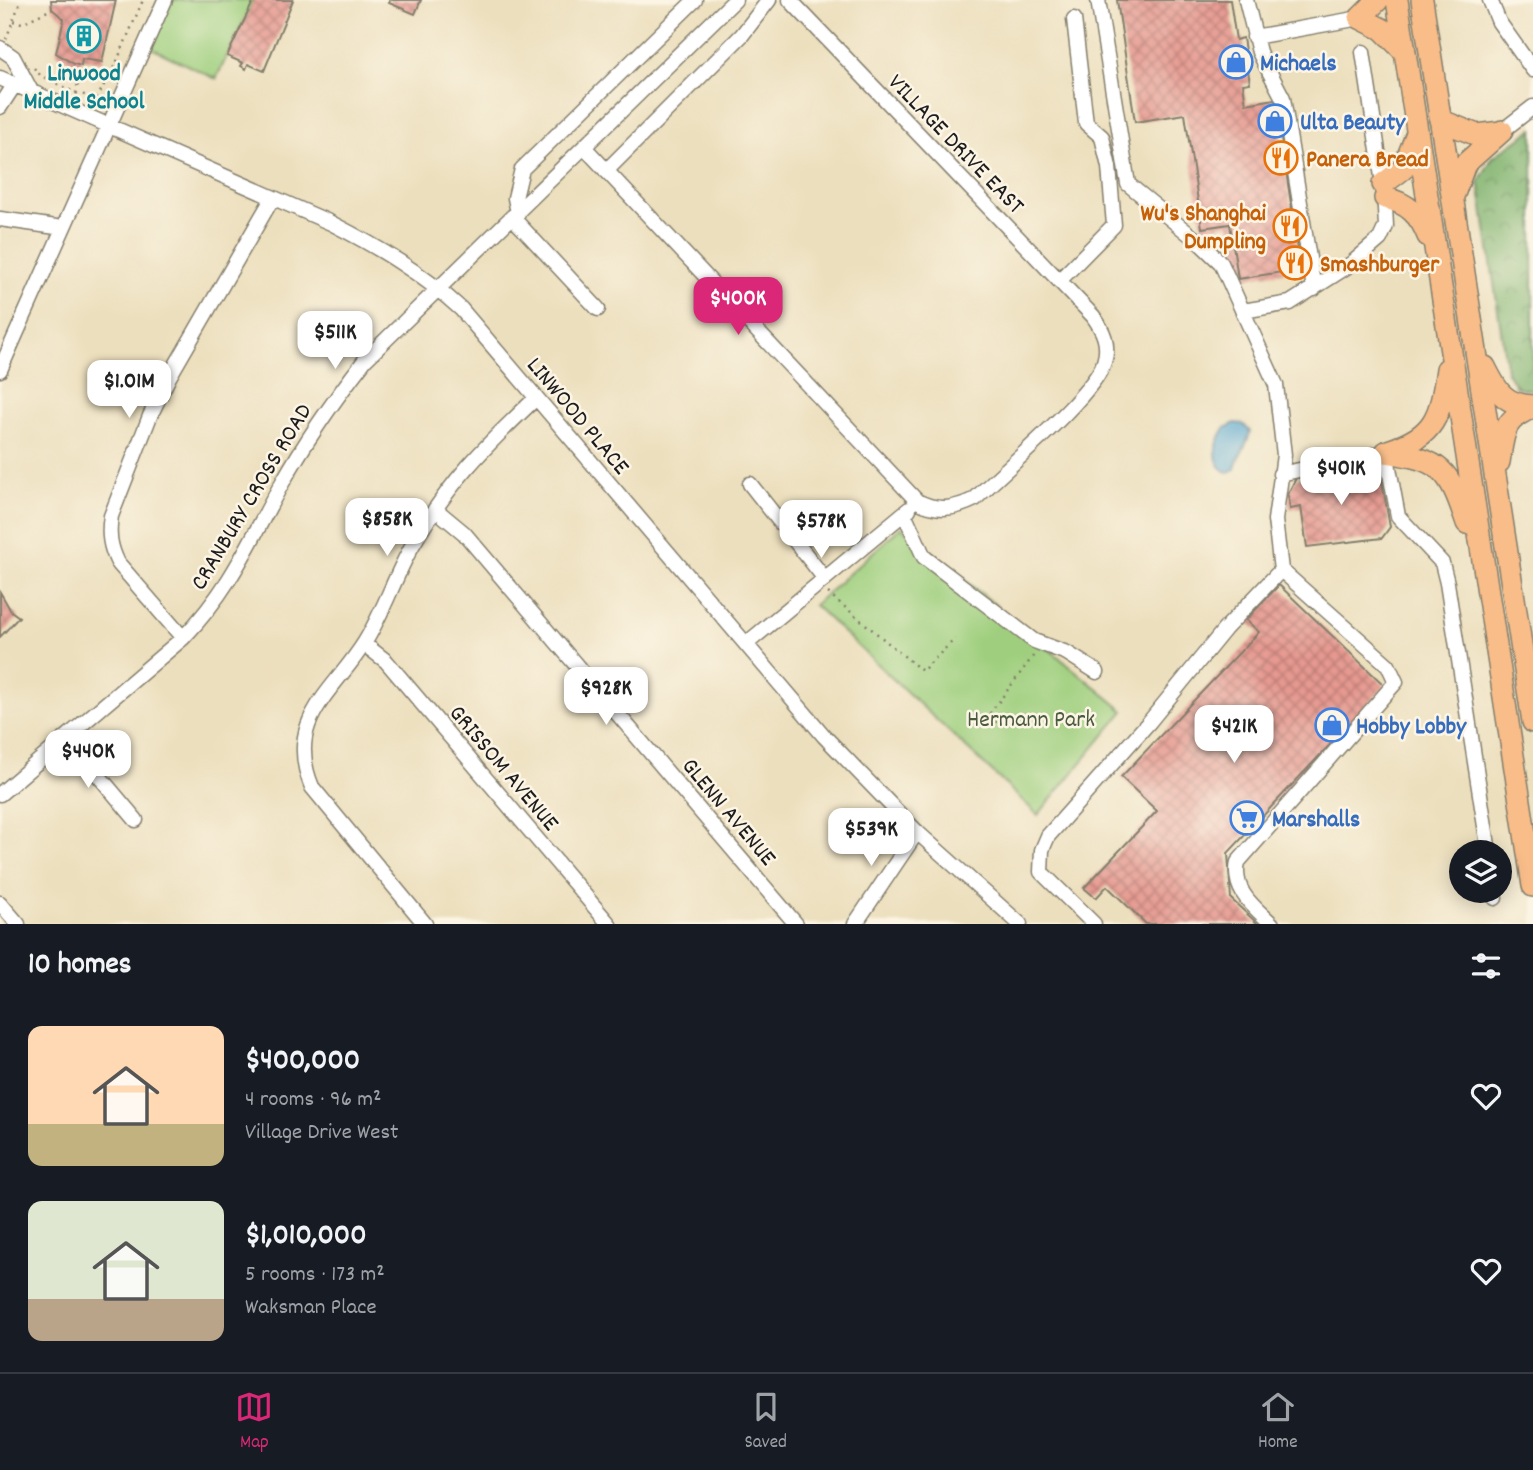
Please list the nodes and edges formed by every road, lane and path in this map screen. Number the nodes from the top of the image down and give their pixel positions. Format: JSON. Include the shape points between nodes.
{"nodes":[{"id":1,"x":22,"y":0,"type":"edge"},
{"id":2,"x":142,"y":0,"type":"edge"},
{"id":3,"x":165,"y":0,"type":"edge"},
{"id":4,"x":695,"y":0,"type":"edge"},
{"id":5,"x":735,"y":0,"type":"edge"},
{"id":6,"x":769,"y":0,"type":"edge"},
{"id":7,"x":790,"y":0,"type":"edge"},
{"id":8,"x":1098,"y":0,"type":"edge"},
{"id":9,"x":1246,"y":0,"type":"edge"},
{"id":10,"x":1378,"y":0,"type":"edge"},
{"id":11,"x":1397,"y":0,"type":"edge"},
{"id":12,"x":1422,"y":0,"type":"edge"},
{"id":13,"x":1490,"y":0,"type":"edge"},
{"id":14,"x":52,"y":9,"type":"dead end"},
{"id":15,"x":1360,"y":18,"type":"junction"},
{"id":16,"x":1074,"y":19,"type":"dead end"},
{"id":17,"x":13,"y":21,"type":"junction"},
{"id":18,"x":0,"y":36,"type":"edge"},
{"id":19,"x":1254,"y":37,"type":"junction"},
{"id":20,"x":0,"y":48,"type":"edge"},
{"id":21,"x":1363,"y":52,"type":"dead end"},
{"id":22,"x":1405,"y":52,"type":"junction"},
{"id":23,"x":33,"y":66,"type":"dead end"},
{"id":24,"x":81,"y":66,"type":"dead end"},
{"id":25,"x":1533,"y":70,"type":"edge"},
{"id":26,"x":0,"y":78,"type":"edge"},
{"id":27,"x":15,"y":84,"type":"junction"},
{"id":28,"x":31,"y":91,"type":"junction"},
{"id":29,"x":76,"y":93,"type":"junction"},
{"id":30,"x":0,"y":107,"type":"edge"},
{"id":31,"x":1533,"y":107,"type":"edge"},
{"id":32,"x":1440,"y":120,"type":"junction"},
{"id":33,"x":109,"y":124,"type":"junction"},
{"id":34,"x":1418,"y":131,"type":"junction"},
{"id":35,"x":1502,"y":131,"type":"junction"},
{"id":36,"x":585,"y":148,"type":"junction"},
{"id":37,"x":606,"y":171,"type":"junction"},
{"id":38,"x":1384,"y":191,"type":"junction"},
{"id":39,"x":272,"y":199,"type":"junction"},
{"id":40,"x":1453,"y":200,"type":"junction"},
{"id":41,"x":515,"y":215,"type":"junction"},
{"id":42,"x":0,"y":219,"type":"edge"},
{"id":43,"x":63,"y":228,"type":"junction"},
{"id":44,"x":1437,"y":256,"type":"junction"},
{"id":45,"x":1059,"y":281,"type":"junction"},
{"id":46,"x":439,"y":289,"type":"junction"},
{"id":47,"x":1314,"y":289,"type":"junction"},
{"id":48,"x":598,"y":309,"type":"dead end"},
{"id":49,"x":1243,"y":311,"type":"junction"},
{"id":50,"x":1450,"y":346,"type":"junction"},
{"id":51,"x":1475,"y":349,"type":"junction"},
{"id":52,"x":0,"y":370,"type":"edge"},
{"id":53,"x":535,"y":398,"type":"junction"},
{"id":54,"x":1533,"y":406,"type":"edge"},
{"id":55,"x":1386,"y":452,"type":"junction"},
{"id":56,"x":1280,"y":474,"type":"junction"},
{"id":57,"x":1496,"y":481,"type":"junction"},
{"id":58,"x":750,"y":484,"type":"dead end"},
{"id":59,"x":917,"y":501,"type":"junction"},
{"id":60,"x":435,"y":509,"type":"junction"},
{"id":61,"x":904,"y":513,"type":"junction"},
{"id":62,"x":1281,"y":570,"type":"junction"},
{"id":63,"x":1485,"y":577,"type":"junction"},
{"id":64,"x":826,"y":586,"type":"junction"},
{"id":65,"x":183,"y":638,"type":"junction"},
{"id":66,"x":955,"y":639,"type":"dead end"},
{"id":67,"x":364,"y":644,"type":"junction"},
{"id":68,"x":746,"y":644,"type":"junction"},
{"id":69,"x":1036,"y":653,"type":"dead end"},
{"id":70,"x":1097,"y":672,"type":"dead end"},
{"id":71,"x":1532,"y":711,"type":"edge"},
{"id":72,"x":1001,"y":718,"type":"dead end"},
{"id":73,"x":67,"y":738,"type":"junction"},
{"id":74,"x":0,"y":794,"type":"edge"},
{"id":75,"x":136,"y":820,"type":"dead end"},
{"id":76,"x":917,"y":832,"type":"junction"},
{"id":77,"x":1487,"y":840,"type":"edge"},
{"id":78,"x":1533,"y":886,"type":"edge"},
{"id":79,"x":0,"y":903,"type":"edge"},
{"id":80,"x":18,"y":924,"type":"edge"},
{"id":81,"x":425,"y":924,"type":"edge"},
{"id":82,"x":609,"y":924,"type":"edge"},
{"id":83,"x":796,"y":924,"type":"edge"},
{"id":84,"x":855,"y":924,"type":"edge"},
{"id":85,"x":1020,"y":924,"type":"edge"},
{"id":86,"x":1094,"y":924,"type":"edge"},
{"id":87,"x":1272,"y":924,"type":"edge"}],
"edges":[{"from":1,"to":17,"type":"path"},
{"from":2,"to":29,"type":"path","via":[[97,98]]},
{"from":3,"to":33,"type":"street"},
{"from":4,"to":41,"type":"street","via":[[522,169]]},
{"from":5,"to":36,"type":"street","name":"CRANBURY CROSS ROAD"},
{"from":6,"to":37,"type":"street","via":[[742,35]]},
{"from":7,"to":45,"type":"street","name":"VILLAGE DRIVE EAST"},
{"from":8,"to":49,"type":"street","via":[[1128,184],[1221,264]]},
{"from":9,"to":19,"type":"street"},
{"from":10,"to":15,"type":"highway"},
{"from":11,"to":22,"type":"highway"},
{"from":12,"to":32,"type":"highway"},
{"from":13,"to":25,"type":"street","via":[[1499,22]]},
{"from":14,"to":17,"type":"path","via":[[22,23]]},
{"from":15,"to":19,"type":"street"},
{"from":15,"to":22,"type":"highway","via":[[1382,29]]},
{"from":16,"to":45,"type":"street","via":[[1086,123],[1102,137],[1114,225]]},
{"from":17,"to":18,"type":"path","via":[[7,39]]},
{"from":19,"to":47,"type":"street","via":[[1283,98]]},
{"from":20,"to":28,"type":"street","via":[[13,57]]},
{"from":21,"to":38,"type":"street"},
{"from":22,"to":34,"type":"highway"},
{"from":23,"to":29,"type":"path","via":[[41,76]]},
{"from":24,"to":29,"type":"path"},
{"from":26,"to":27,"type":"street","name":"LINWOOD PLACE"},
{"from":27,"to":28,"type":"street","name":"LINWOOD PLACE"},
{"from":27,"to":30,"type":"street"},
{"from":28,"to":33,"type":"street","name":"LINWOOD PLACE"},
{"from":31,"to":35,"type":"street"},
{"from":32,"to":35,"type":"highway","via":[[1477,135]]},
{"from":32,"to":40,"type":"highway"},
{"from":33,"to":39,"type":"street","name":"LINWOOD PLACE"},
{"from":33,"to":43,"type":"street"},
{"from":34,"to":38,"type":"highway","via":[[1403,169]]},
{"from":34,"to":44,"type":"highway"},
{"from":35,"to":40,"type":"highway","via":[[1465,164]]},
{"from":36,"to":37,"type":"street"},
{"from":36,"to":41,"type":"street","name":"CRANBURY CROSS ROAD"},
{"from":37,"to":59,"type":"street"},
{"from":38,"to":44,"type":"highway","via":[[1422,220]]},
{"from":38,"to":47,"type":"street","via":[[1387,221],[1380,239]]},
{"from":39,"to":46,"type":"street","name":"LINWOOD PLACE","via":[[373,245]]},
{"from":39,"to":65,"type":"street","via":[[169,377],[111,516],[111,549],[118,563]]},
{"from":40,"to":51,"type":"highway"},
{"from":41,"to":46,"type":"street","name":"CRANBURY CROSS ROAD"},
{"from":41,"to":48,"type":"street"},
{"from":42,"to":43,"type":"street"},
{"from":43,"to":52,"type":"street"},
{"from":44,"to":50,"type":"highway"},
{"from":45,"to":59,"type":"street","name":"VILLAGE DRIVE EAST","via":[[1103,331],[1105,360],[1092,385],[975,499],[957,508],[929,507]]},
{"from":46,"to":53,"type":"street","name":"LINWOOD PLACE"},
{"from":46,"to":65,"type":"street","name":"CRANBURY CROSS ROAD","via":[[365,360],[320,418],[220,596]]},
{"from":47,"to":49,"type":"street","via":[[1290,303]]},
{"from":49,"to":56,"type":"street","via":[[1279,396],[1284,455]]},
{"from":50,"to":55,"type":"highway","via":[[1436,420],[1419,439]]},
{"from":50,"to":63,"type":"highway"},
{"from":51,"to":54,"type":"highway","via":[[1503,398]]},
{"from":51,"to":57,"type":"highway"},
{"from":53,"to":60,"type":"street","via":[[473,457]]},
{"from":53,"to":68,"type":"street","name":"LINWOOD PLACE"},
{"from":54,"to":57,"type":"highway","via":[[1506,425]]},
{"from":55,"to":56,"type":"street"},
{"from":55,"to":63,"type":"highway","via":[[1422,458],[1445,471]]},
{"from":55,"to":77,"type":"street","via":[[1398,516],[1442,563]]},
{"from":56,"to":62,"type":"street","via":[[1275,520]]},
{"from":57,"to":71,"type":"highway"},
{"from":58,"to":64,"type":"street"},
{"from":59,"to":61,"type":"street"},
{"from":60,"to":67,"type":"street"},
{"from":60,"to":83,"type":"street","name":"GLENN AVENUE","via":[[464,533]]},
{"from":61,"to":64,"type":"street"},
{"from":61,"to":70,"type":"street","via":[[924,557],[1034,641],[1067,653]]},
{"from":62,"to":86,"type":"street","via":[[1224,629],[1048,836],[1041,872]]},
{"from":62,"to":87,"type":"street","via":[[1388,665],[1396,682],[1238,862],[1236,873],[1245,900]]},
{"from":63,"to":78,"type":"highway"},
{"from":64,"to":66,"type":"path","via":[[922,671]]},
{"from":64,"to":68,"type":"street"},
{"from":65,"to":73,"type":"street","name":"CRANBURY CROSS ROAD"},
{"from":67,"to":81,"type":"street","via":[[312,711],[305,770],[321,801]]},
{"from":67,"to":82,"type":"street","name":"GRISSOM AVENUE","via":[[386,662]]},
{"from":68,"to":76,"type":"street","name":"LINWOOD PLACE","via":[[824,736]]},
{"from":69,"to":72,"type":"path","via":[[988,716],[997,723]]},
{"from":73,"to":74,"type":"street","name":"CRANBURY CROSS ROAD"},
{"from":73,"to":75,"type":"street"},
{"from":76,"to":84,"type":"street"},
{"from":76,"to":85,"type":"street","name":"LINWOOD PLACE"},
{"from":79,"to":80,"type":"street"}]}
